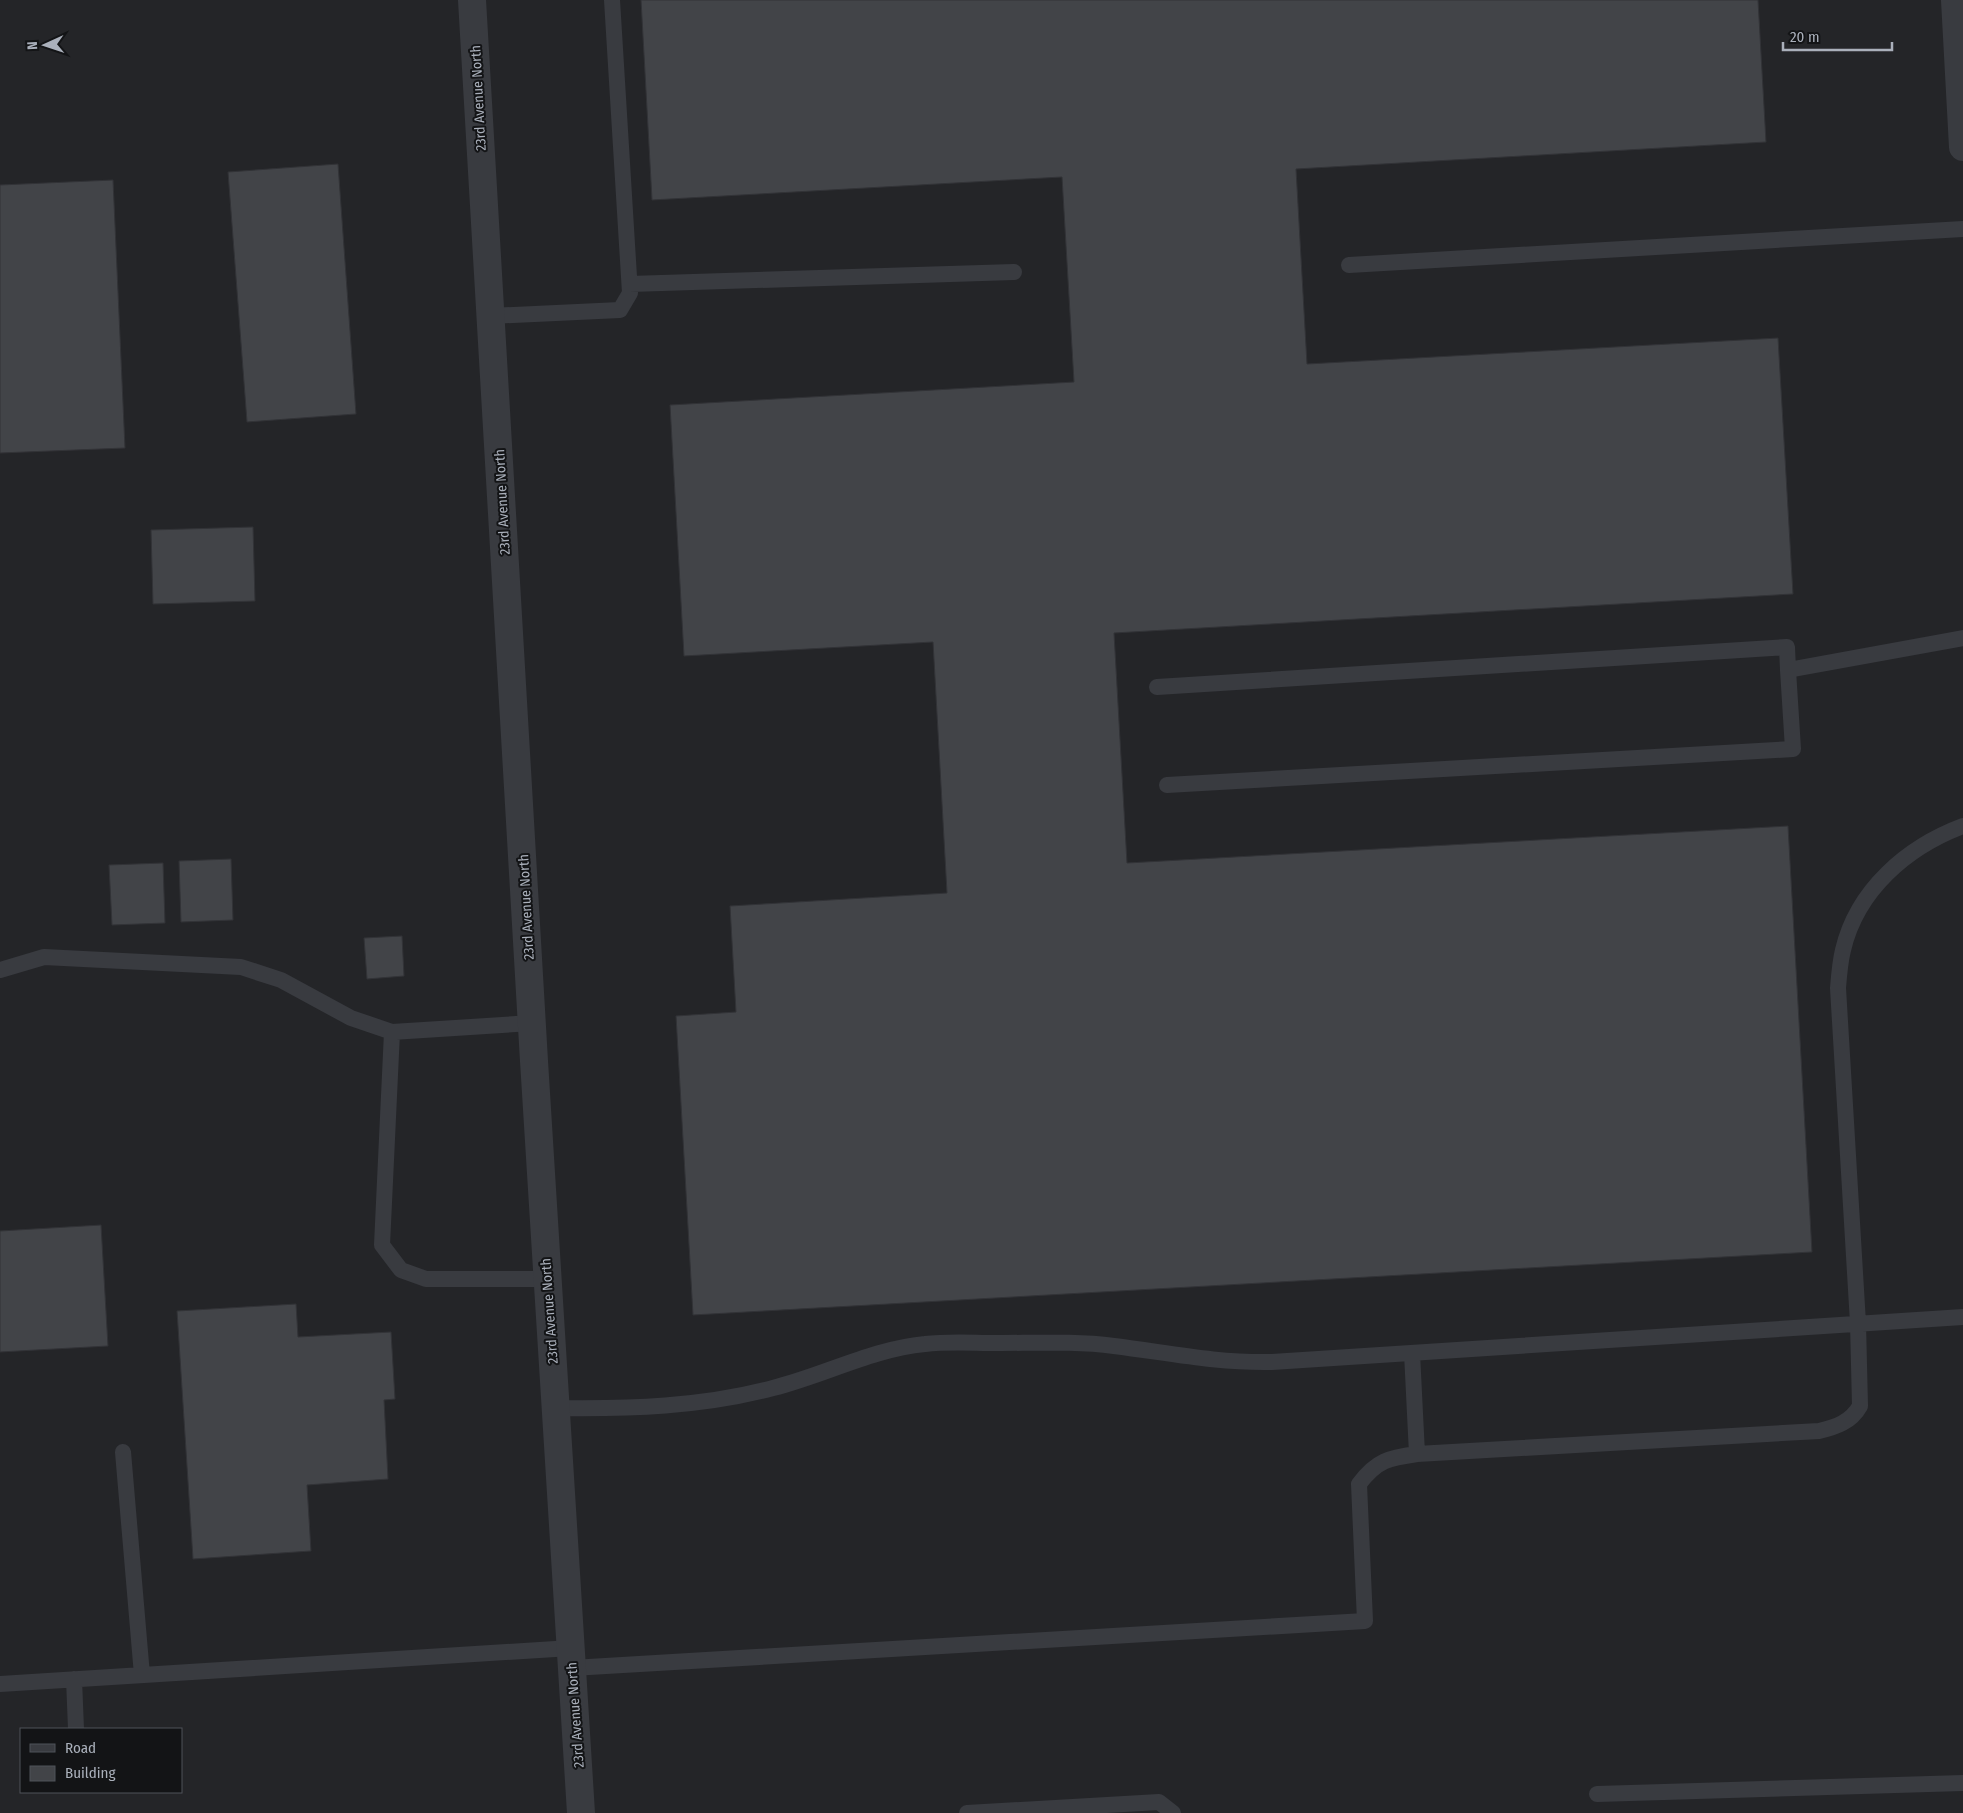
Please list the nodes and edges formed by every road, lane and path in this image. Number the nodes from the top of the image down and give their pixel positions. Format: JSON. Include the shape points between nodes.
{"nodes":[{"id":1,"x":472,"y":0,"type":"edge"},
{"id":2,"x":612,"y":0,"type":"edge"},
{"id":3,"x":1955,"y":0,"type":"edge"},
{"id":4,"x":1963,"y":147,"type":"edge"},
{"id":5,"x":1963,"y":229,"type":"edge"},
{"id":6,"x":1349,"y":265,"type":"dead end"},
{"id":7,"x":1014,"y":272,"type":"dead end"},
{"id":8,"x":630,"y":284,"type":"junction"},
{"id":9,"x":491,"y":316,"type":"junction"},
{"id":10,"x":1963,"y":638,"type":"edge"},
{"id":11,"x":1788,"y":670,"type":"junction"},
{"id":12,"x":1157,"y":686,"type":"dead end"},
{"id":13,"x":1167,"y":785,"type":"dead end"},
{"id":14,"x":1963,"y":826,"type":"edge"},
{"id":15,"x":0,"y":970,"type":"edge"},
{"id":16,"x":532,"y":1023,"type":"junction"},
{"id":17,"x":392,"y":1032,"type":"junction"},
{"id":18,"x":547,"y":1279,"type":"junction"},
{"id":19,"x":1963,"y":1317,"type":"edge"},
{"id":20,"x":1858,"y":1323,"type":"junction"},
{"id":21,"x":1412,"y":1353,"type":"junction"},
{"id":22,"x":556,"y":1408,"type":"junction"},
{"id":23,"x":124,"y":1452,"type":"dead end"},
{"id":24,"x":1418,"y":1454,"type":"junction"},
{"id":25,"x":571,"y":1658,"type":"junction"},
{"id":26,"x":142,"y":1675,"type":"junction"},
{"id":27,"x":74,"y":1679,"type":"junction"},
{"id":28,"x":0,"y":1684,"type":"edge"},
{"id":29,"x":76,"y":1728,"type":"edge"},
{"id":30,"x":1963,"y":1783,"type":"edge"},
{"id":31,"x":1597,"y":1794,"type":"dead end"},
{"id":32,"x":581,"y":1813,"type":"edge"},
{"id":33,"x":967,"y":1813,"type":"edge"},
{"id":34,"x":1173,"y":1813,"type":"edge"}],
"edges":[{"from":1,"to":9,"type":"street","name":"23rd Avenue North"},
{"from":2,"to":8,"type":"lane"},
{"from":3,"to":4,"type":"street"},
{"from":5,"to":6,"type":"lane"},
{"from":7,"to":8,"type":"lane"},
{"from":8,"to":9,"type":"lane","via":[[630,293],[620,310]]},
{"from":9,"to":16,"type":"street","name":"23rd Avenue North"},
{"from":10,"to":11,"type":"lane"},
{"from":11,"to":12,"type":"lane","via":[[1787,647]]},
{"from":11,"to":13,"type":"lane","via":[[1793,749]]},
{"from":14,"to":20,"type":"lane","via":[[1926,844],[1885,874],[1861,904],[1842,949],[1838,988]]},
{"from":15,"to":17,"type":"lane","via":[[44,957],[241,968],[281,980],[351,1018]]},
{"from":16,"to":17,"type":"lane"},
{"from":16,"to":18,"type":"street","name":"23rd Avenue North"},
{"from":17,"to":18,"type":"lane","via":[[382,1245],[401,1270],[426,1279]]},
{"from":18,"to":22,"type":"street","name":"23rd Avenue North"},
{"from":19,"to":20,"type":"lane"},
{"from":20,"to":21,"type":"lane"},
{"from":20,"to":24,"type":"lane","via":[[1860,1406],[1854,1416],[1836,1427],[1819,1431]]},
{"from":21,"to":22,"type":"lane","via":[[1229,1363],[1113,1346],[1047,1342],[928,1344],[896,1347],[775,1388],[722,1400],[609,1409]]},
{"from":21,"to":24,"type":"lane"},
{"from":22,"to":25,"type":"street","name":"23rd Avenue North"},
{"from":23,"to":26,"type":"lane"},
{"from":24,"to":25,"type":"lane","via":[[1390,1458],[1371,1468],[1359,1484],[1365,1621]]},
{"from":25,"to":26,"type":"lane"},
{"from":25,"to":32,"type":"street","name":"23rd Avenue North"},
{"from":26,"to":27,"type":"lane"},
{"from":27,"to":28,"type":"lane"},
{"from":27,"to":29,"type":"lane"},
{"from":30,"to":31,"type":"lane"},
{"from":33,"to":34,"type":"lane","via":[[1159,1802]]}]}
